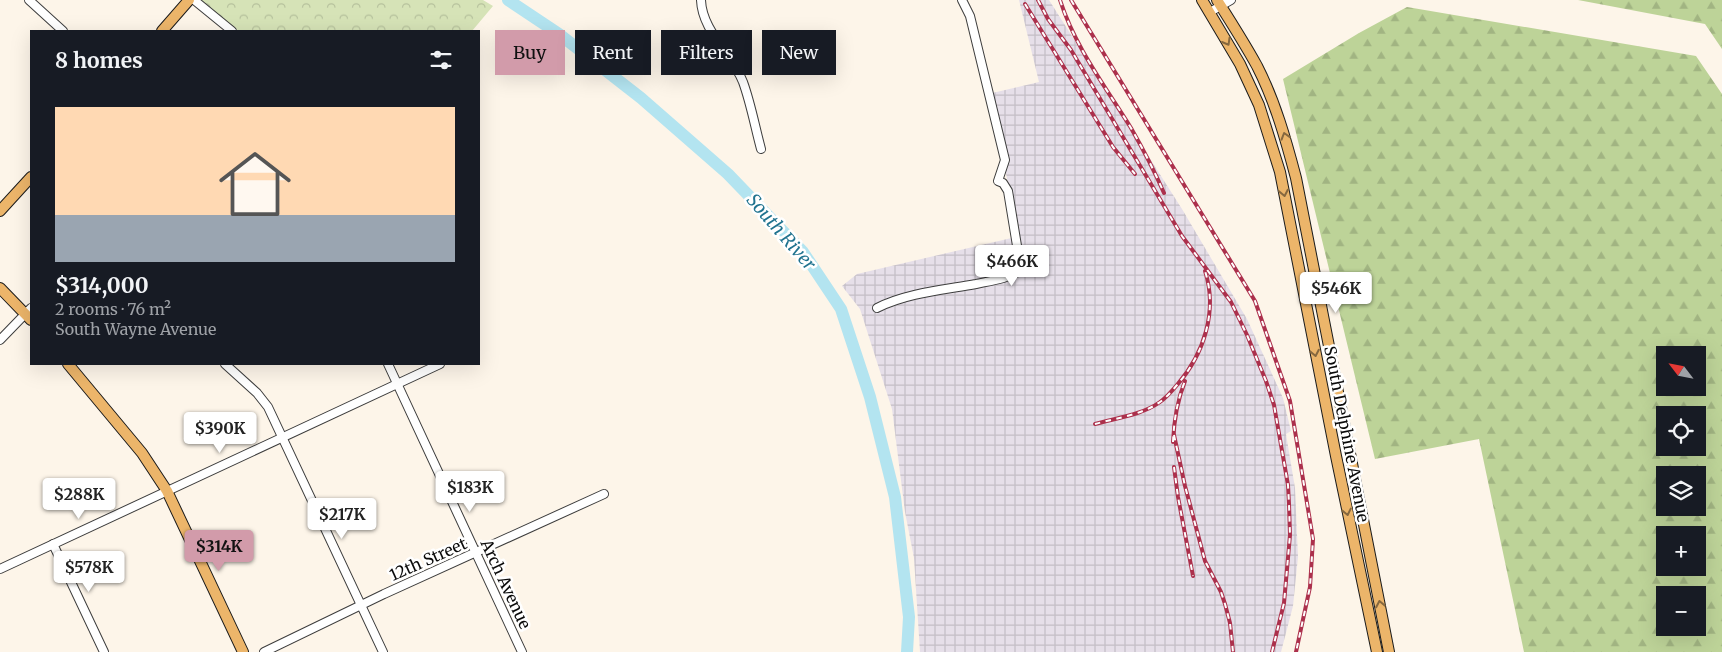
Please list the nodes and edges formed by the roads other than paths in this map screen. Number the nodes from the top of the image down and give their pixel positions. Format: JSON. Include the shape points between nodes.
{"nodes":[{"id":1,"x":29,"y":0,"type":"edge"},
{"id":2,"x":189,"y":0,"type":"edge"},
{"id":3,"x":194,"y":0,"type":"edge"},
{"id":4,"x":701,"y":0,"type":"edge"},
{"id":5,"x":962,"y":0,"type":"edge"},
{"id":6,"x":1202,"y":0,"type":"edge"},
{"id":7,"x":1230,"y":0,"type":"edge"},
{"id":8,"x":1219,"y":3,"type":"edge"},
{"id":9,"x":1210,"y":12,"type":"junction"},
{"id":10,"x":61,"y":30,"type":"edge"},
{"id":11,"x":163,"y":30,"type":"edge"},
{"id":12,"x":231,"y":30,"type":"edge"},
{"id":13,"x":761,"y":150,"type":"dead end"},
{"id":14,"x":30,"y":178,"type":"edge"},
{"id":15,"x":0,"y":211,"type":"edge"},
{"id":16,"x":0,"y":288,"type":"edge"},
{"id":17,"x":877,"y":308,"type":"dead end"},
{"id":18,"x":30,"y":314,"type":"edge"},
{"id":19,"x":0,"y":340,"type":"edge"},
{"id":20,"x":69,"y":365,"type":"edge"},
{"id":21,"x":226,"y":365,"type":"edge"},
{"id":22,"x":388,"y":365,"type":"edge"},
{"id":23,"x":438,"y":365,"type":"edge"},
{"id":24,"x":397,"y":384,"type":"junction"},
{"id":25,"x":283,"y":437,"type":"junction"},
{"id":26,"x":167,"y":491,"type":"junction"},
{"id":27,"x":604,"y":494,"type":"dead end"},
{"id":28,"x":53,"y":544,"type":"junction"},
{"id":29,"x":476,"y":553,"type":"junction"},
{"id":30,"x":0,"y":569,"type":"edge"},
{"id":31,"x":361,"y":606,"type":"junction"},
{"id":32,"x":104,"y":652,"type":"edge"},
{"id":33,"x":243,"y":652,"type":"edge"},
{"id":34,"x":264,"y":652,"type":"edge"},
{"id":35,"x":383,"y":652,"type":"edge"},
{"id":36,"x":522,"y":652,"type":"edge"},
{"id":37,"x":1377,"y":652,"type":"edge"},
{"id":38,"x":1389,"y":652,"type":"edge"}],
"edges":[{"from":1,"to":10,"type":"street"},
{"from":2,"to":11,"type":"main road"},
{"from":3,"to":12,"type":"street"},
{"from":4,"to":13,"type":"street","via":[[705,19],[742,80]]},
{"from":5,"to":17,"type":"street","via":[[970,16],[1005,160],[998,181],[1008,191],[1020,270],[992,281],[916,296]]},
{"from":6,"to":9,"type":"main road","name":"South Delphine Avenue"},
{"from":7,"to":8,"type":"street"},
{"from":8,"to":9,"type":"street"},
{"from":38,"to":8,"type":"main road","name":"South Delphine Avenue","one_way":true,"via":[[1296,178],[1269,93]]},
{"from":9,"to":37,"type":"main road","name":"South Delphine Avenue","one_way":true,"via":[[1259,105],[1280,172]]},
{"from":14,"to":15,"type":"main road"},
{"from":16,"to":18,"type":"main road"},
{"from":18,"to":19,"type":"street"},
{"from":20,"to":26,"type":"main road","via":[[142,454]]},
{"from":21,"to":25,"type":"street","via":[[263,400]]},
{"from":22,"to":24,"type":"street","name":"Arch Avenue"},
{"from":23,"to":24,"type":"street"},
{"from":24,"to":25,"type":"street"},
{"from":24,"to":29,"type":"street","name":"Arch Avenue"},
{"from":25,"to":26,"type":"street"},
{"from":25,"to":31,"type":"street"},
{"from":26,"to":28,"type":"street"},
{"from":26,"to":33,"type":"main road"},
{"from":27,"to":29,"type":"street","name":"12th Street"},
{"from":28,"to":30,"type":"street"},
{"from":28,"to":32,"type":"street"},
{"from":29,"to":31,"type":"street","name":"12th Street"},
{"from":29,"to":36,"type":"street","name":"Arch Avenue"},
{"from":31,"to":34,"type":"street","name":"12th Street"},
{"from":31,"to":35,"type":"street"}]}
